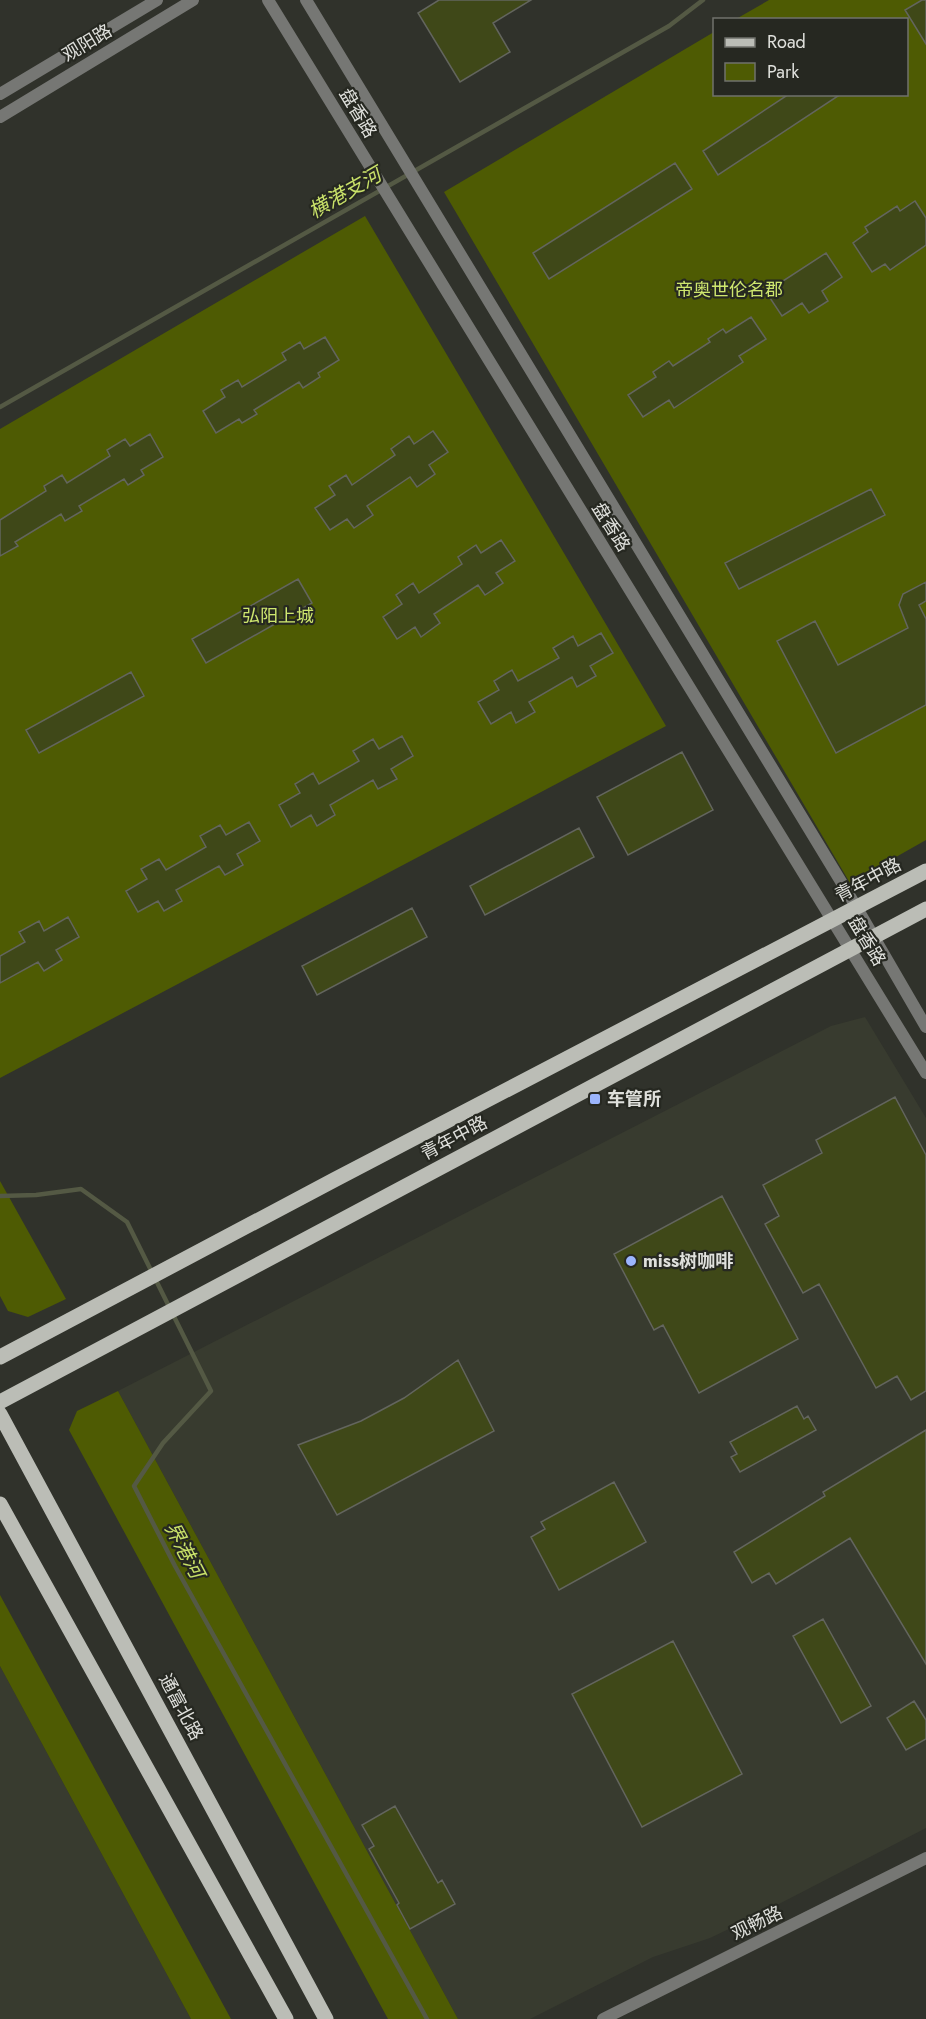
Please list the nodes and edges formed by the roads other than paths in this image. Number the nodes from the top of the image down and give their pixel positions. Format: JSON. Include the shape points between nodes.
{"nodes":[{"id":1,"x":157,"y":0,"type":"edge"},
{"id":2,"x":193,"y":0,"type":"edge"},
{"id":3,"x":268,"y":0,"type":"edge"},
{"id":4,"x":306,"y":0,"type":"edge"},
{"id":5,"x":0,"y":94,"type":"edge"},
{"id":6,"x":0,"y":117,"type":"edge"},
{"id":7,"x":926,"y":871,"type":"edge"},
{"id":8,"x":857,"y":908,"type":"junction"},
{"id":9,"x":926,"y":909,"type":"edge"},
{"id":10,"x":834,"y":921,"type":"junction"},
{"id":11,"x":873,"y":937,"type":"junction"},
{"id":12,"x":850,"y":950,"type":"junction"},
{"id":13,"x":926,"y":1027,"type":"edge"},
{"id":14,"x":926,"y":1073,"type":"edge"},
{"id":15,"x":0,"y":1357,"type":"edge"},
{"id":16,"x":0,"y":1402,"type":"edge"},
{"id":17,"x":0,"y":1414,"type":"edge"},
{"id":18,"x":0,"y":1504,"type":"edge"},
{"id":19,"x":926,"y":1858,"type":"edge"},
{"id":20,"x":286,"y":2019,"type":"edge"},
{"id":21,"x":326,"y":2019,"type":"edge"},
{"id":22,"x":603,"y":2019,"type":"edge"}],
"edges":[{"from":1,"to":5,"type":"street","name":"观阳路"},
{"from":2,"to":6,"type":"street","name":"观阳路"},
{"from":3,"to":10,"type":"street","name":"盘香路"},
{"from":4,"to":8,"type":"street","name":"盘香路"},
{"from":7,"to":8,"type":"main road","name":"青年中路"},
{"from":8,"to":10,"type":"main road","name":"青年中路"},
{"from":8,"to":11,"type":"street","name":"盘香路"},
{"from":9,"to":11,"type":"main road","name":"青年中路"},
{"from":10,"to":12,"type":"street","name":"盘香路"},
{"from":10,"to":15,"type":"main road","name":"青年中路"},
{"from":11,"to":12,"type":"main road","name":"青年中路"},
{"from":11,"to":13,"type":"street","name":"盘香路"},
{"from":12,"to":14,"type":"street","name":"盘香路"},
{"from":12,"to":16,"type":"main road","name":"青年中路"},
{"from":17,"to":21,"type":"main road","name":"通富北路"},
{"from":18,"to":20,"type":"main road"},
{"from":19,"to":22,"type":"street","name":"观畅路"}]}
